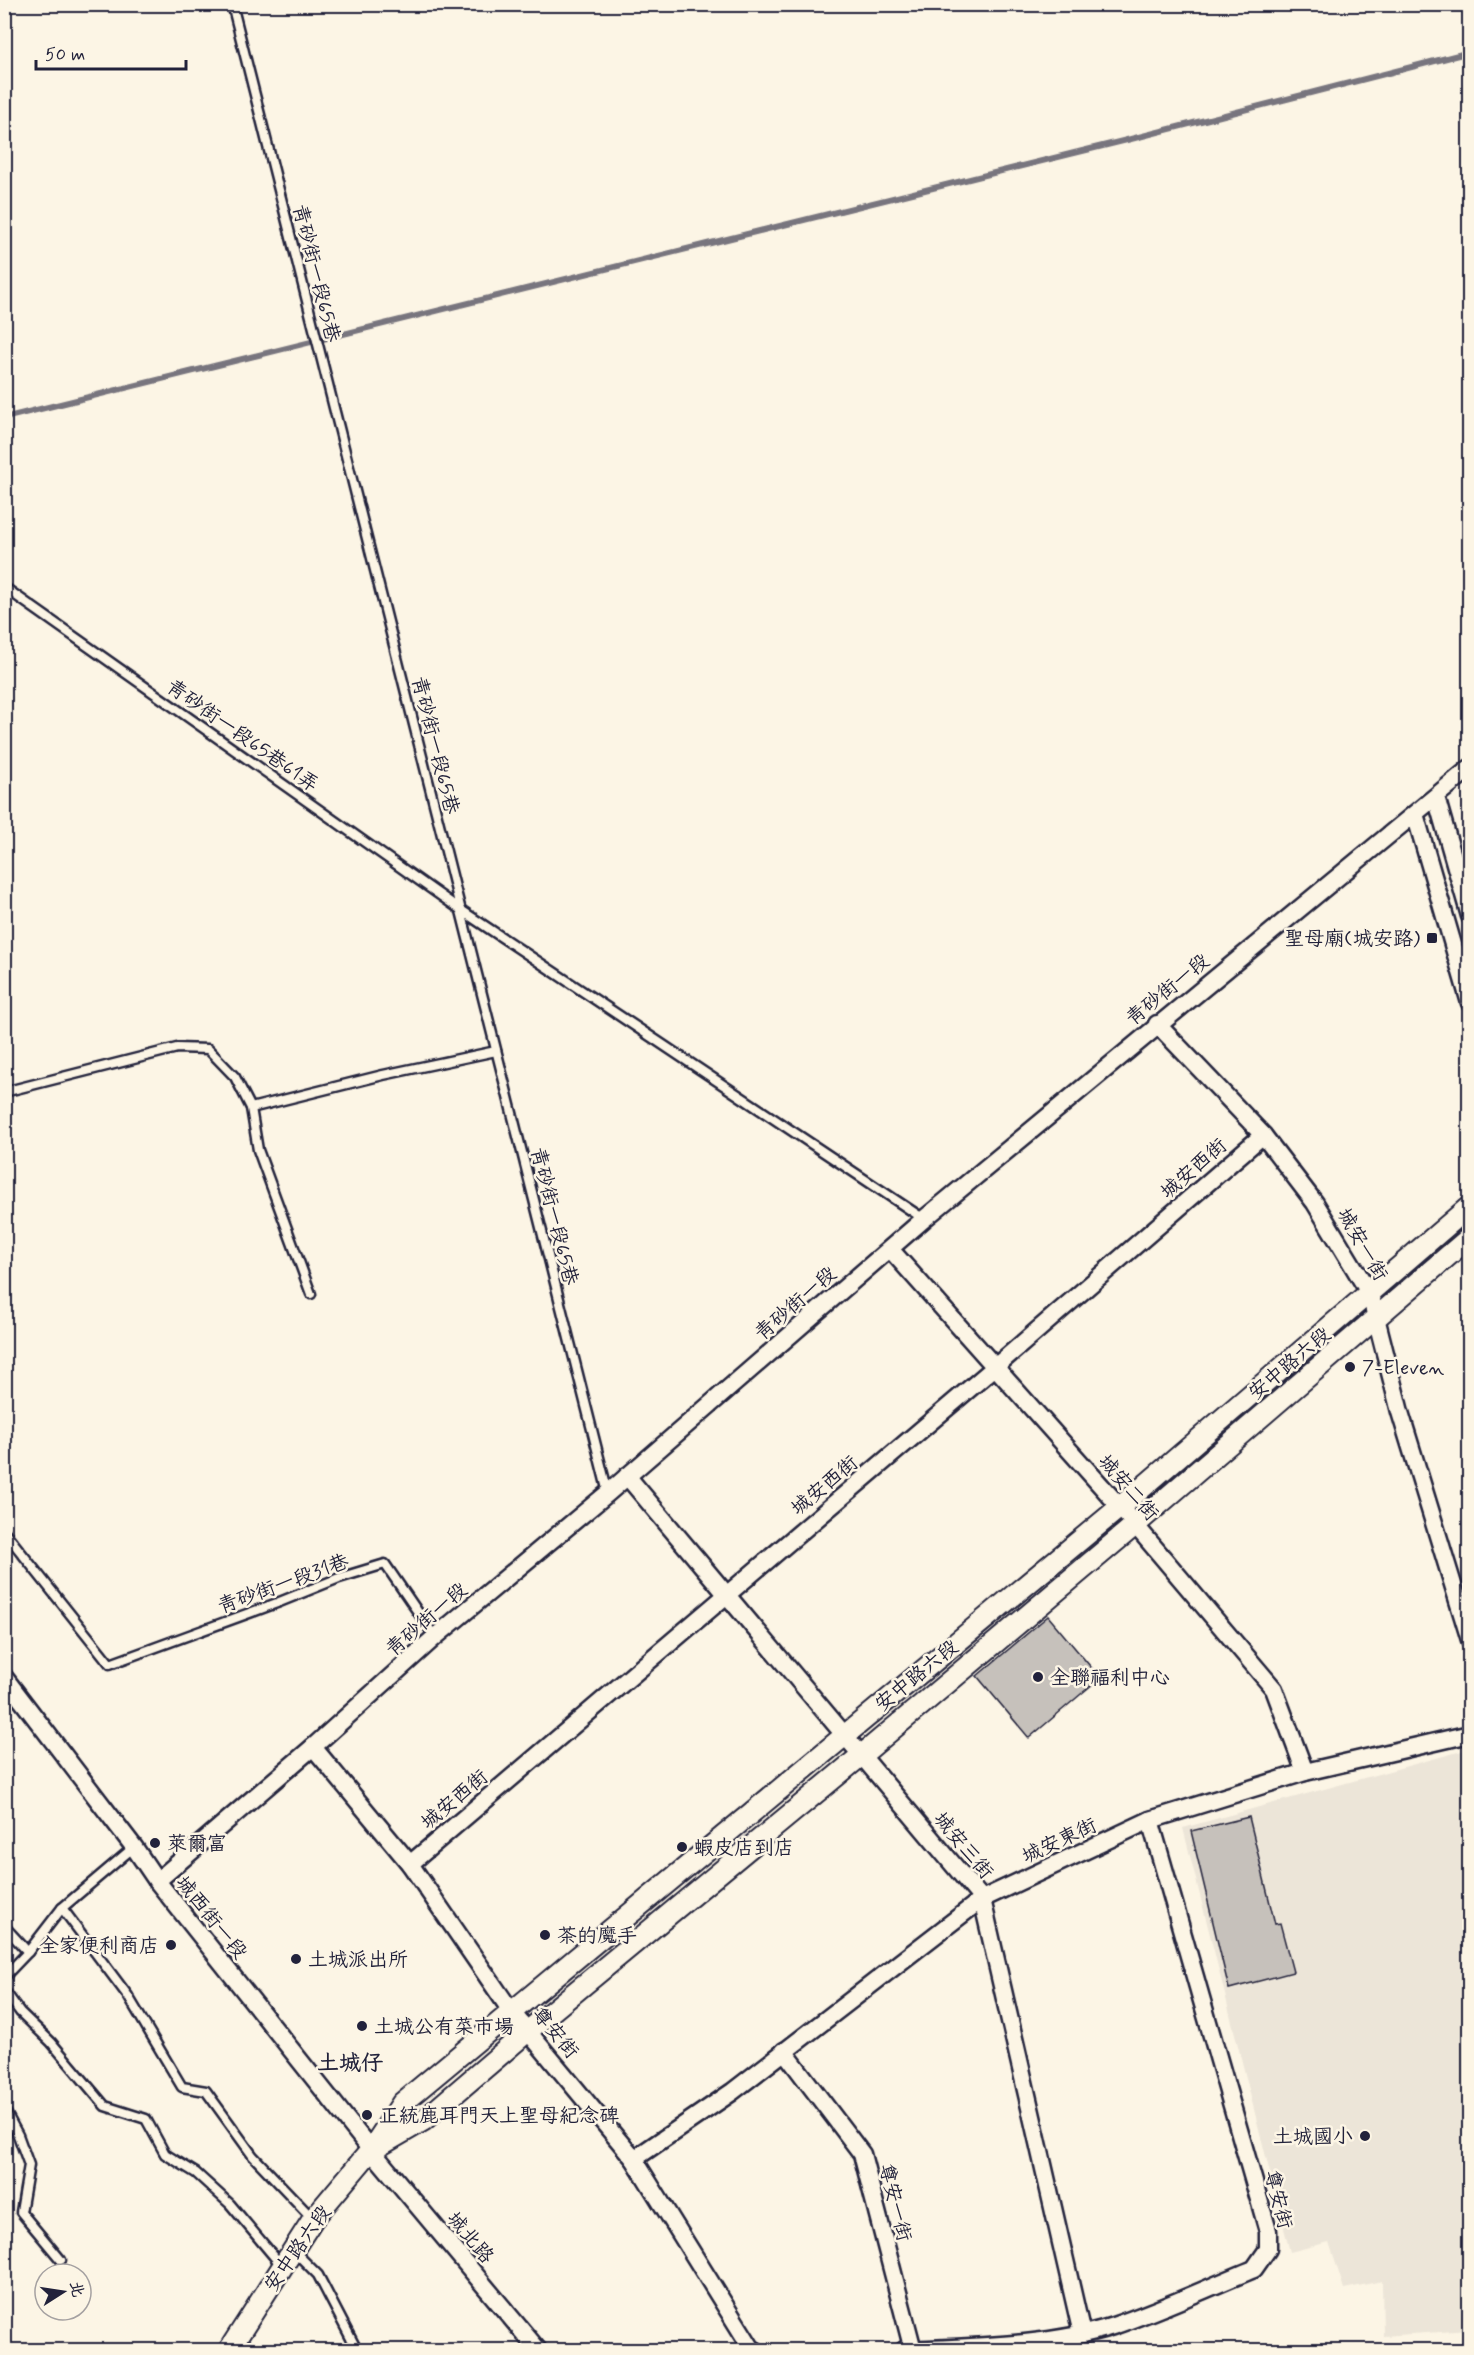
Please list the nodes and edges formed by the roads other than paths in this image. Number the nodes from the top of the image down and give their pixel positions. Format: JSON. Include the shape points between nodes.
{"nodes":[{"id":1,"x":232,"y":4,"type":"edge"},
{"id":2,"x":4,"y":587,"type":"edge"},
{"id":3,"x":1470,"y":768,"type":"edge"},
{"id":4,"x":1436,"y":797,"type":"junction"},
{"id":5,"x":1415,"y":814,"type":"junction"},
{"id":6,"x":461,"y":910,"type":"junction"},
{"id":7,"x":1470,"y":916,"type":"edge"},
{"id":8,"x":1470,"y":1003,"type":"edge"},
{"id":9,"x":1157,"y":1024,"type":"junction"},
{"id":10,"x":496,"y":1051,"type":"junction"},
{"id":11,"x":4,"y":1092,"type":"edge"},
{"id":12,"x":251,"y":1108,"type":"junction"},
{"id":13,"x":1263,"y":1135,"type":"junction"},
{"id":14,"x":1470,"y":1206,"type":"edge"},
{"id":15,"x":924,"y":1219,"type":"junction"},
{"id":16,"x":1470,"y":1237,"type":"edge"},
{"id":17,"x":890,"y":1249,"type":"junction"},
{"id":18,"x":311,"y":1294,"type":"dead end"},
{"id":19,"x":1370,"y":1294,"type":"junction"},
{"id":20,"x":1376,"y":1318,"type":"junction"},
{"id":21,"x":995,"y":1367,"type":"junction"},
{"id":22,"x":627,"y":1476,"type":"junction"},
{"id":23,"x":608,"y":1493,"type":"junction"},
{"id":24,"x":1120,"y":1507,"type":"junction"},
{"id":25,"x":1135,"y":1525,"type":"junction"},
{"id":26,"x":4,"y":1531,"type":"edge"},
{"id":27,"x":728,"y":1594,"type":"junction"},
{"id":28,"x":435,"y":1637,"type":"junction"},
{"id":29,"x":1470,"y":1640,"type":"edge"},
{"id":30,"x":4,"y":1677,"type":"edge"},
{"id":31,"x":845,"y":1733,"type":"junction"},
{"id":32,"x":1470,"y":1734,"type":"edge"},
{"id":33,"x":313,"y":1747,"type":"junction"},
{"id":34,"x":863,"y":1754,"type":"junction"},
{"id":35,"x":1305,"y":1772,"type":"junction"},
{"id":36,"x":1150,"y":1820,"type":"junction"},
{"id":37,"x":134,"y":1847,"type":"junction"},
{"id":38,"x":410,"y":1864,"type":"junction"},
{"id":39,"x":157,"y":1881,"type":"junction"},
{"id":40,"x":982,"y":1899,"type":"junction"},
{"id":41,"x":62,"y":1908,"type":"junction"},
{"id":42,"x":4,"y":1926,"type":"edge"},
{"id":43,"x":28,"y":1952,"type":"junction"},
{"id":44,"x":4,"y":1977,"type":"edge"},
{"id":45,"x":4,"y":1990,"type":"edge"},
{"id":46,"x":511,"y":2011,"type":"junction"},
{"id":47,"x":528,"y":2031,"type":"junction"},
{"id":48,"x":784,"y":2052,"type":"junction"},
{"id":49,"x":4,"y":2109,"type":"edge"},
{"id":50,"x":371,"y":2150,"type":"junction"},
{"id":51,"x":634,"y":2159,"type":"junction"},
{"id":52,"x":313,"y":2219,"type":"junction"},
{"id":53,"x":287,"y":2258,"type":"junction"},
{"id":54,"x":61,"y":2260,"type":"dead end"},
{"id":55,"x":1082,"y":2334,"type":"junction"},
{"id":56,"x":229,"y":2350,"type":"edge"},
{"id":57,"x":357,"y":2350,"type":"edge"},
{"id":58,"x":538,"y":2350,"type":"edge"},
{"id":59,"x":755,"y":2350,"type":"edge"},
{"id":60,"x":903,"y":2350,"type":"edge"},
{"id":61,"x":913,"y":2350,"type":"edge"}],
"edges":[{"from":1,"to":6,"type":"lane","name":"青砂街一段65巷"},
{"from":2,"to":6,"type":"lane","name":"青砂街一段65巷61弄"},
{"from":3,"to":4,"type":"street","name":"青砂街一段"},
{"from":4,"to":5,"type":"street","name":"青砂街一段"},
{"from":4,"to":7,"type":"street"},
{"from":5,"to":8,"type":"street"},
{"from":5,"to":9,"type":"street","name":"青砂街一段"},
{"from":6,"to":10,"type":"lane","name":"青砂街一段65巷"},
{"from":6,"to":15,"type":"lane","name":"青砂街一段65巷61弄"},
{"from":9,"to":13,"type":"street","name":"城安一街"},
{"from":9,"to":15,"type":"street","name":"青砂街一段"},
{"from":10,"to":12,"type":"lane","via":[[383,1074]]},
{"from":10,"to":23,"type":"lane","name":"青砂街一段65巷"},
{"from":11,"to":12,"type":"lane","via":[[177,1048],[208,1049],[235,1077]]},
{"from":12,"to":18,"type":"lane","via":[[258,1150]]},
{"from":13,"to":19,"type":"street","name":"城安一街","via":[[1315,1203]]},
{"from":13,"to":21,"type":"street","name":"城安西街"},
{"from":14,"to":19,"type":"street","name":"安中路六段"},
{"from":15,"to":17,"type":"street","name":"青砂街一段"},
{"from":16,"to":20,"type":"street","name":"安中路六段"},
{"from":17,"to":21,"type":"street","name":"城安二街"},
{"from":17,"to":22,"type":"street","name":"青砂街一段"},
{"from":19,"to":20,"type":"street","name":"城安一街"},
{"from":19,"to":24,"type":"street","name":"安中路六段"},
{"from":20,"to":25,"type":"street","name":"安中路六段"},
{"from":20,"to":29,"type":"street","name":"城安一街","via":[[1400,1412]]},
{"from":21,"to":24,"type":"street","name":"城安二街"},
{"from":21,"to":27,"type":"street","name":"城安西街"},
{"from":22,"to":23,"type":"street","name":"青砂街一段"},
{"from":22,"to":27,"type":"street","name":"城安三街"},
{"from":23,"to":28,"type":"street","name":"青砂街一段"},
{"from":24,"to":25,"type":"street","name":"城安二街"},
{"from":24,"to":31,"type":"street","name":"安中路六段"},
{"from":25,"to":34,"type":"street","name":"安中路六段"},
{"from":25,"to":35,"type":"street","name":"城安二街","via":[[1274,1689]]},
{"from":26,"to":28,"type":"lane","name":"青砂街一段31巷","via":[[110,1664],[385,1564]]},
{"from":27,"to":31,"type":"street","name":"城安三街"},
{"from":27,"to":38,"type":"street","name":"城安西街"},
{"from":28,"to":33,"type":"street","name":"青砂街一段"},
{"from":30,"to":37,"type":"street","name":"城西街一段"},
{"from":31,"to":34,"type":"street","name":"城安三街"},
{"from":31,"to":46,"type":"street","name":"安中路六段"},
{"from":32,"to":35,"type":"street","name":"城安東街"},
{"from":33,"to":38,"type":"street","name":"尊安街"},
{"from":33,"to":39,"type":"street","name":"青砂街一段"},
{"from":34,"to":40,"type":"street","name":"城安三街"},
{"from":34,"to":47,"type":"street","name":"安中路六段"},
{"from":35,"to":36,"type":"street","name":"城安東街"},
{"from":36,"to":40,"type":"street","name":"城安東街"},
{"from":36,"to":55,"type":"street","name":"尊安街","via":[[1268,2231],[1268,2250],[1254,2269],[1112,2326]]},
{"from":37,"to":39,"type":"street","name":"城西街一段"},
{"from":37,"to":41,"type":"lane"},
{"from":38,"to":46,"type":"street","name":"尊安街"},
{"from":39,"to":50,"type":"street","name":"城西街一段"},
{"from":40,"to":48,"type":"street","name":"城安東街"},
{"from":40,"to":55,"type":"street","name":"城安三街"},
{"from":41,"to":43,"type":"lane"},
{"from":41,"to":52,"type":"lane","via":[[128,1996],[182,2087],[206,2091],[253,2156]]},
{"from":42,"to":43,"type":"lane"},
{"from":43,"to":44,"type":"lane"},
{"from":45,"to":53,"type":"lane","via":[[105,2106],[146,2119],[165,2154],[196,2173]]},
{"from":46,"to":47,"type":"street","name":"尊安街"},
{"from":46,"to":50,"type":"street","name":"安中路六段","via":[[402,2103]]},
{"from":47,"to":50,"type":"street","name":"安中路六段","via":[[424,2120]]},
{"from":47,"to":51,"type":"street","name":"尊安街"},
{"from":48,"to":51,"type":"street","name":"城安東街"},
{"from":48,"to":61,"type":"street","name":"尊安一街","via":[[862,2154]]},
{"from":49,"to":54,"type":"lane","via":[[28,2165],[21,2212]]},
{"from":50,"to":52,"type":"street","name":"安中路六段"},
{"from":50,"to":58,"type":"street","name":"城北路"},
{"from":51,"to":59,"type":"street","name":"尊安街"},
{"from":52,"to":53,"type":"street","name":"安中路六段"},
{"from":53,"to":56,"type":"street","name":"安中路六段"},
{"from":53,"to":57,"type":"lane","via":[[318,2275]]},
{"from":55,"to":61,"type":"street","name":"尊安街","via":[[1009,2344]]},
{"from":60,"to":61,"type":"street","name":"尊安街"}]}
